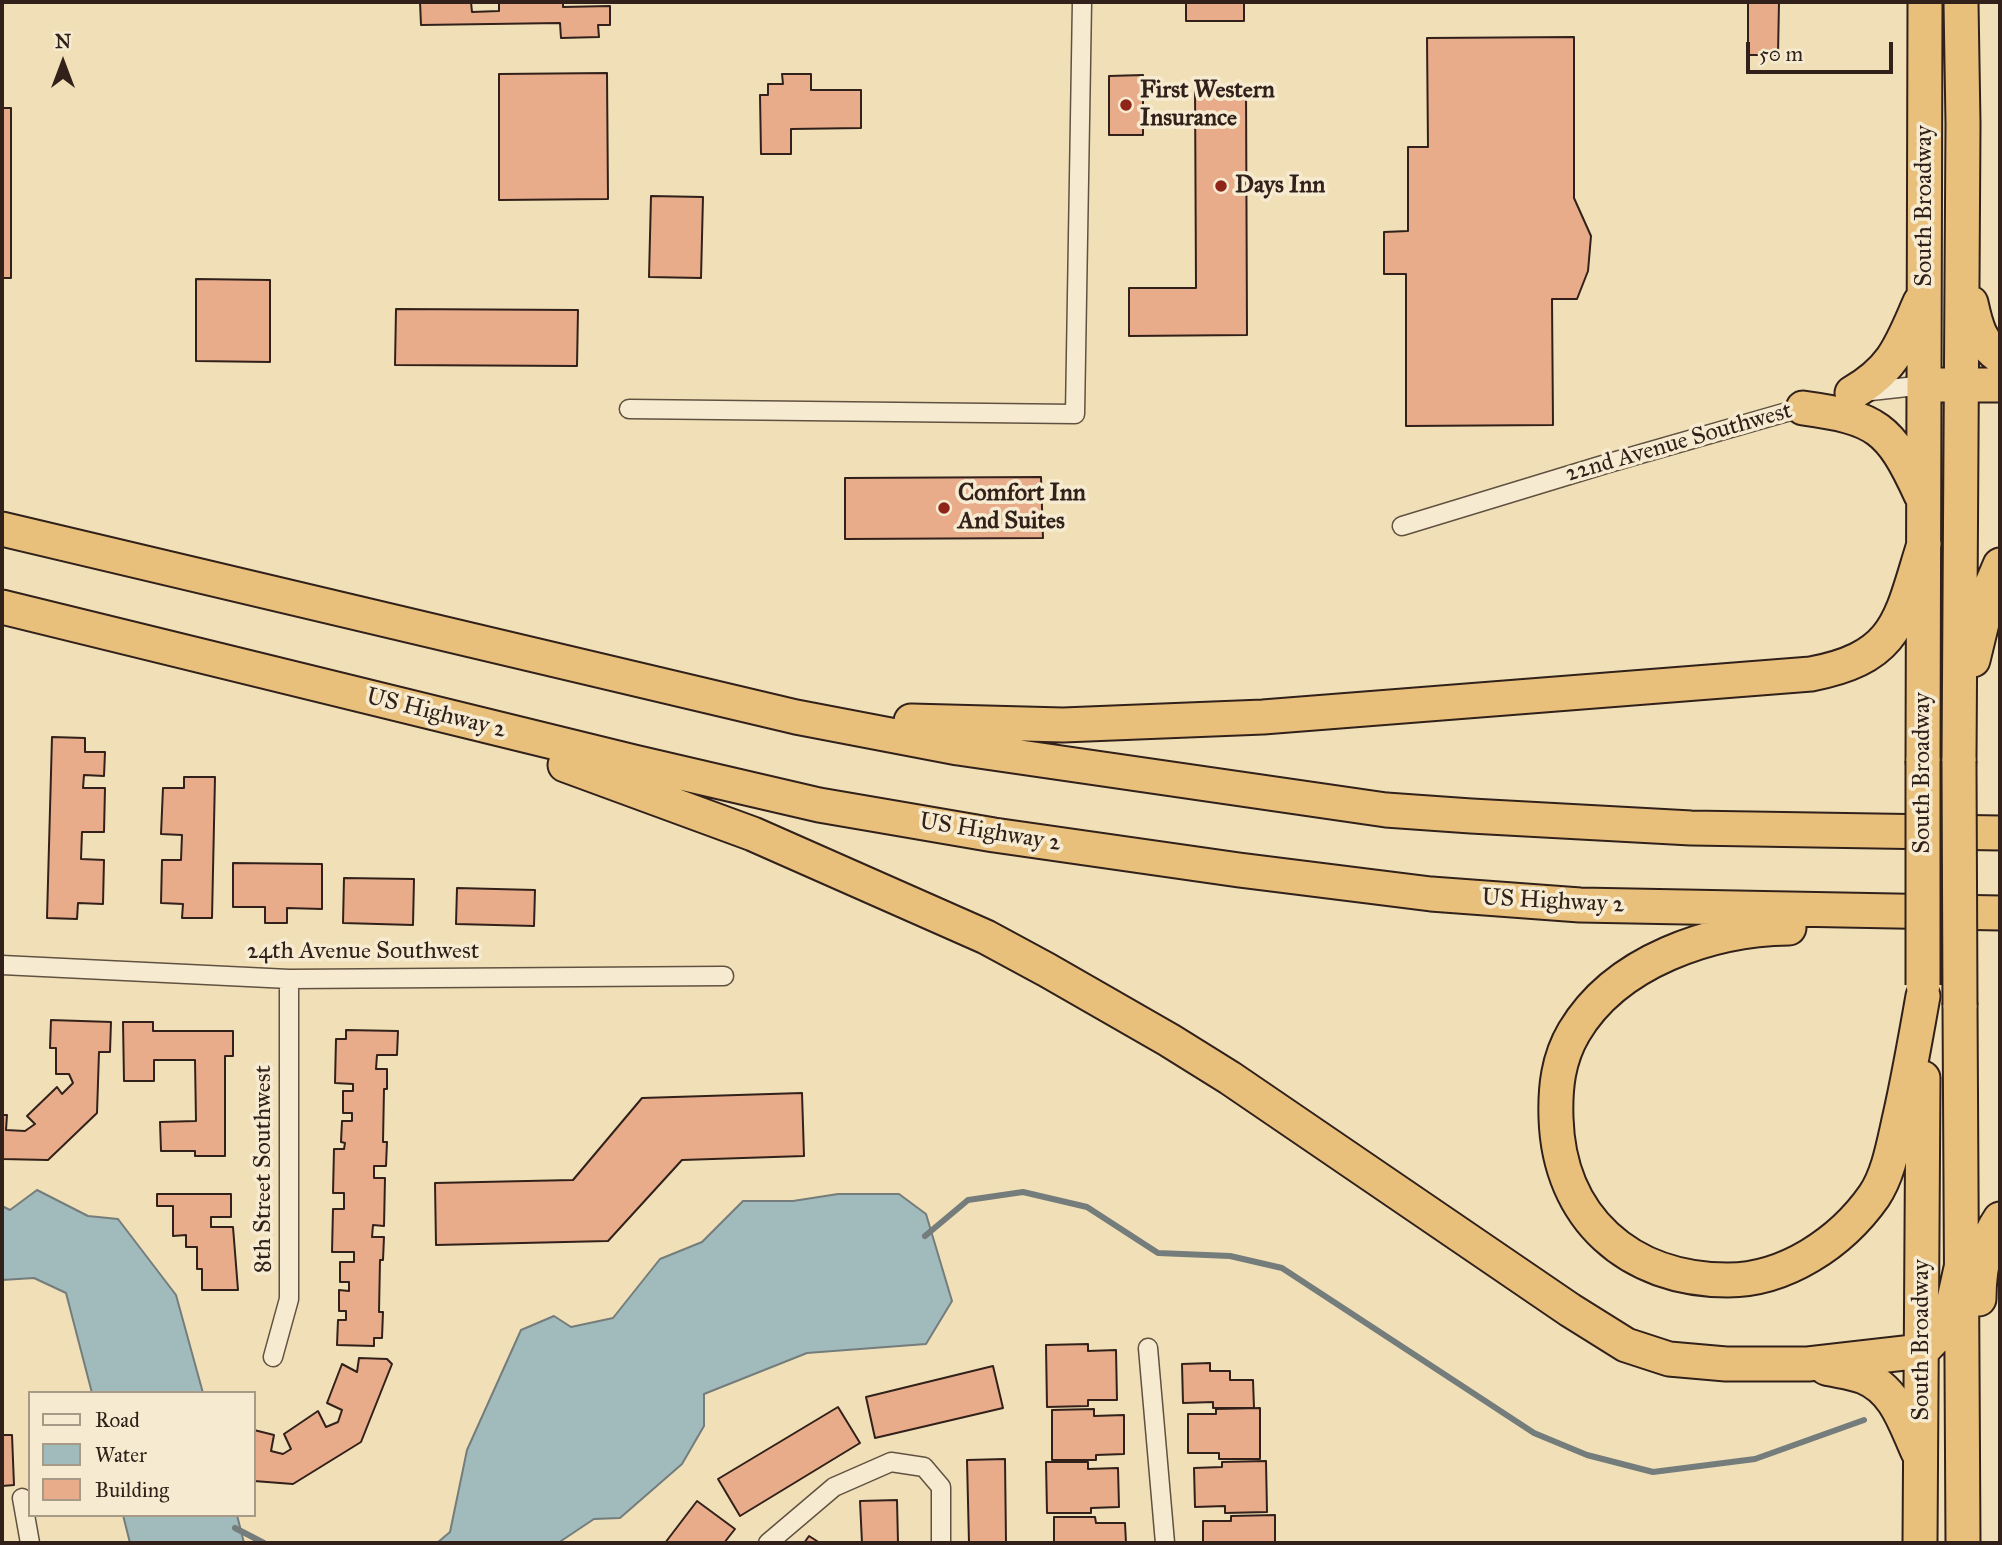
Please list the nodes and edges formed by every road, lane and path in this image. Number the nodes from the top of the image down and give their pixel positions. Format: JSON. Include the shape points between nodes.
{"nodes":[{"id":1,"x":1082,"y":2,"type":"edge"},
{"id":2,"x":1925,"y":2,"type":"edge"},
{"id":3,"x":1961,"y":2,"type":"edge"},
{"id":4,"x":1962,"y":262,"type":"junction"},
{"id":5,"x":1925,"y":290,"type":"junction"},
{"id":6,"x":2000,"y":357,"type":"edge"},
{"id":7,"x":1925,"y":385,"type":"junction"},
{"id":8,"x":2000,"y":385,"type":"edge"},
{"id":9,"x":1961,"y":386,"type":"junction"},
{"id":10,"x":1852,"y":393,"type":"junction"},
{"id":11,"x":1803,"y":408,"type":"junction"},
{"id":12,"x":629,"y":409,"type":"dead end"},
{"id":13,"x":1924,"y":503,"type":"junction"},
{"id":14,"x":1402,"y":526,"type":"dead end"},
{"id":15,"x":2,"y":529,"type":"edge"},
{"id":16,"x":1924,"y":544,"type":"junction"},
{"id":17,"x":2000,"y":565,"type":"edge"},
{"id":18,"x":2,"y":607,"type":"edge"},
{"id":19,"x":726,"y":701,"type":"junction"},
{"id":20,"x":398,"y":704,"type":"junction"},
{"id":21,"x":1959,"y":728,"type":"junction"},
{"id":22,"x":2000,"y":833,"type":"edge"},
{"id":23,"x":1895,"y":912,"type":"junction"},
{"id":24,"x":2000,"y":913,"type":"edge"},
{"id":25,"x":2,"y":965,"type":"edge"},
{"id":26,"x":724,"y":976,"type":"dead end"},
{"id":27,"x":289,"y":979,"type":"junction"},
{"id":28,"x":1923,"y":990,"type":"junction"},
{"id":29,"x":2000,"y":1219,"type":"edge"},
{"id":30,"x":1961,"y":1268,"type":"junction"},
{"id":31,"x":1148,"y":1348,"type":"dead end"},
{"id":32,"x":1922,"y":1351,"type":"junction"},
{"id":33,"x":273,"y":1357,"type":"dead end"},
{"id":34,"x":1808,"y":1364,"type":"junction"},
{"id":35,"x":1922,"y":1461,"type":"junction"},
{"id":36,"x":22,"y":1499,"type":"dead end"},
{"id":37,"x":30,"y":1543,"type":"edge"},
{"id":38,"x":768,"y":1543,"type":"edge"},
{"id":39,"x":941,"y":1543,"type":"edge"},
{"id":40,"x":1165,"y":1543,"type":"edge"},
{"id":41,"x":1920,"y":1543,"type":"edge"},
{"id":42,"x":1963,"y":1543,"type":"edge"},
{"id":43,"x":1978,"y":1543,"type":"edge"}],
"edges":[{"from":1,"to":12,"type":"street","via":[[1075,414]]},
{"from":2,"to":5,"type":"highway","name":"South Broadway"},
{"from":3,"to":4,"type":"highway","name":"South Broadway"},
{"from":4,"to":6,"type":"highway","via":[[1977,330],[1985,345]]},
{"from":4,"to":9,"type":"highway","name":"South Broadway"},
{"from":5,"to":7,"type":"highway","name":"South Broadway"},
{"from":5,"to":10,"type":"highway","via":[[1900,346],[1874,380]]},
{"from":7,"to":9,"type":"highway","name":"22nd Avenue Southwest"},
{"from":7,"to":10,"type":"street","name":"22nd Avenue Southwest"},
{"from":7,"to":13,"type":"highway","name":"South Broadway"},
{"from":8,"to":9,"type":"highway","name":"22nd Avenue Southwest"},
{"from":9,"to":21,"type":"highway","name":"South Broadway"},
{"from":10,"to":11,"type":"street","name":"22nd Avenue Southwest"},
{"from":11,"to":13,"type":"highway","via":[[1869,423],[1905,459]]},
{"from":11,"to":14,"type":"street","name":"22nd Avenue Southwest"},
{"from":13,"to":16,"type":"highway","name":"South Broadway"},
{"from":15,"to":19,"type":"highway"},
{"from":16,"to":19,"type":"highway","via":[[1904,609],[1881,646],[1848,665],[1811,674],[1263,717],[1063,726],[924,723]]},
{"from":16,"to":28,"type":"highway","name":"South Broadway","bridge":true},
{"from":17,"to":21,"type":"highway","via":[[1980,629]]},
{"from":18,"to":20,"type":"highway","name":"US Highway 2"},
{"from":19,"to":22,"type":"highway","via":[[958,748],[1386,810],[1691,828]]},
{"from":20,"to":23,"type":"highway","name":"US Highway 2","via":[[819,805],[1239,870],[1431,894],[1580,905]]},
{"from":20,"to":34,"type":"highway","via":[[477,738],[753,834],[986,937],[1230,1079],[1626,1345],[1669,1359]]},
{"from":21,"to":30,"type":"highway","name":"South Broadway","bridge":true},
{"from":23,"to":24,"type":"highway","name":"US Highway 2"},
{"from":23,"to":28,"type":"highway","via":[[1832,928],[1769,928],[1692,944],[1661,955],[1600,999],[1574,1032],[1557,1076],[1559,1153],[1574,1196],[1601,1234],[1664,1270],[1711,1280],[1745,1280],[1787,1269],[1816,1252],[1874,1195],[1894,1143]]},
{"from":25,"to":27,"type":"street","name":"24th Avenue Southwest"},
{"from":26,"to":27,"type":"street","name":"24th Avenue Southwest"},
{"from":27,"to":33,"type":"street","name":"8th Street Southwest","via":[[289,1299]]},
{"from":28,"to":32,"type":"highway","name":"South Broadway"},
{"from":29,"to":43,"type":"highway","via":[[1985,1248],[1979,1280]]},
{"from":30,"to":32,"type":"highway","via":[[1942,1330]]},
{"from":30,"to":42,"type":"highway","name":"South Broadway"},
{"from":31,"to":40,"type":"street"},
{"from":32,"to":34,"type":"highway"},
{"from":32,"to":35,"type":"highway","name":"South Broadway"},
{"from":34,"to":35,"type":"highway","via":[[1864,1377],[1882,1387],[1896,1404]]},
{"from":35,"to":41,"type":"highway","name":"South Broadway"},
{"from":36,"to":37,"type":"street"},
{"from":38,"to":39,"type":"street","via":[[834,1487],[891,1462],[924,1467],[941,1487]]}]}
